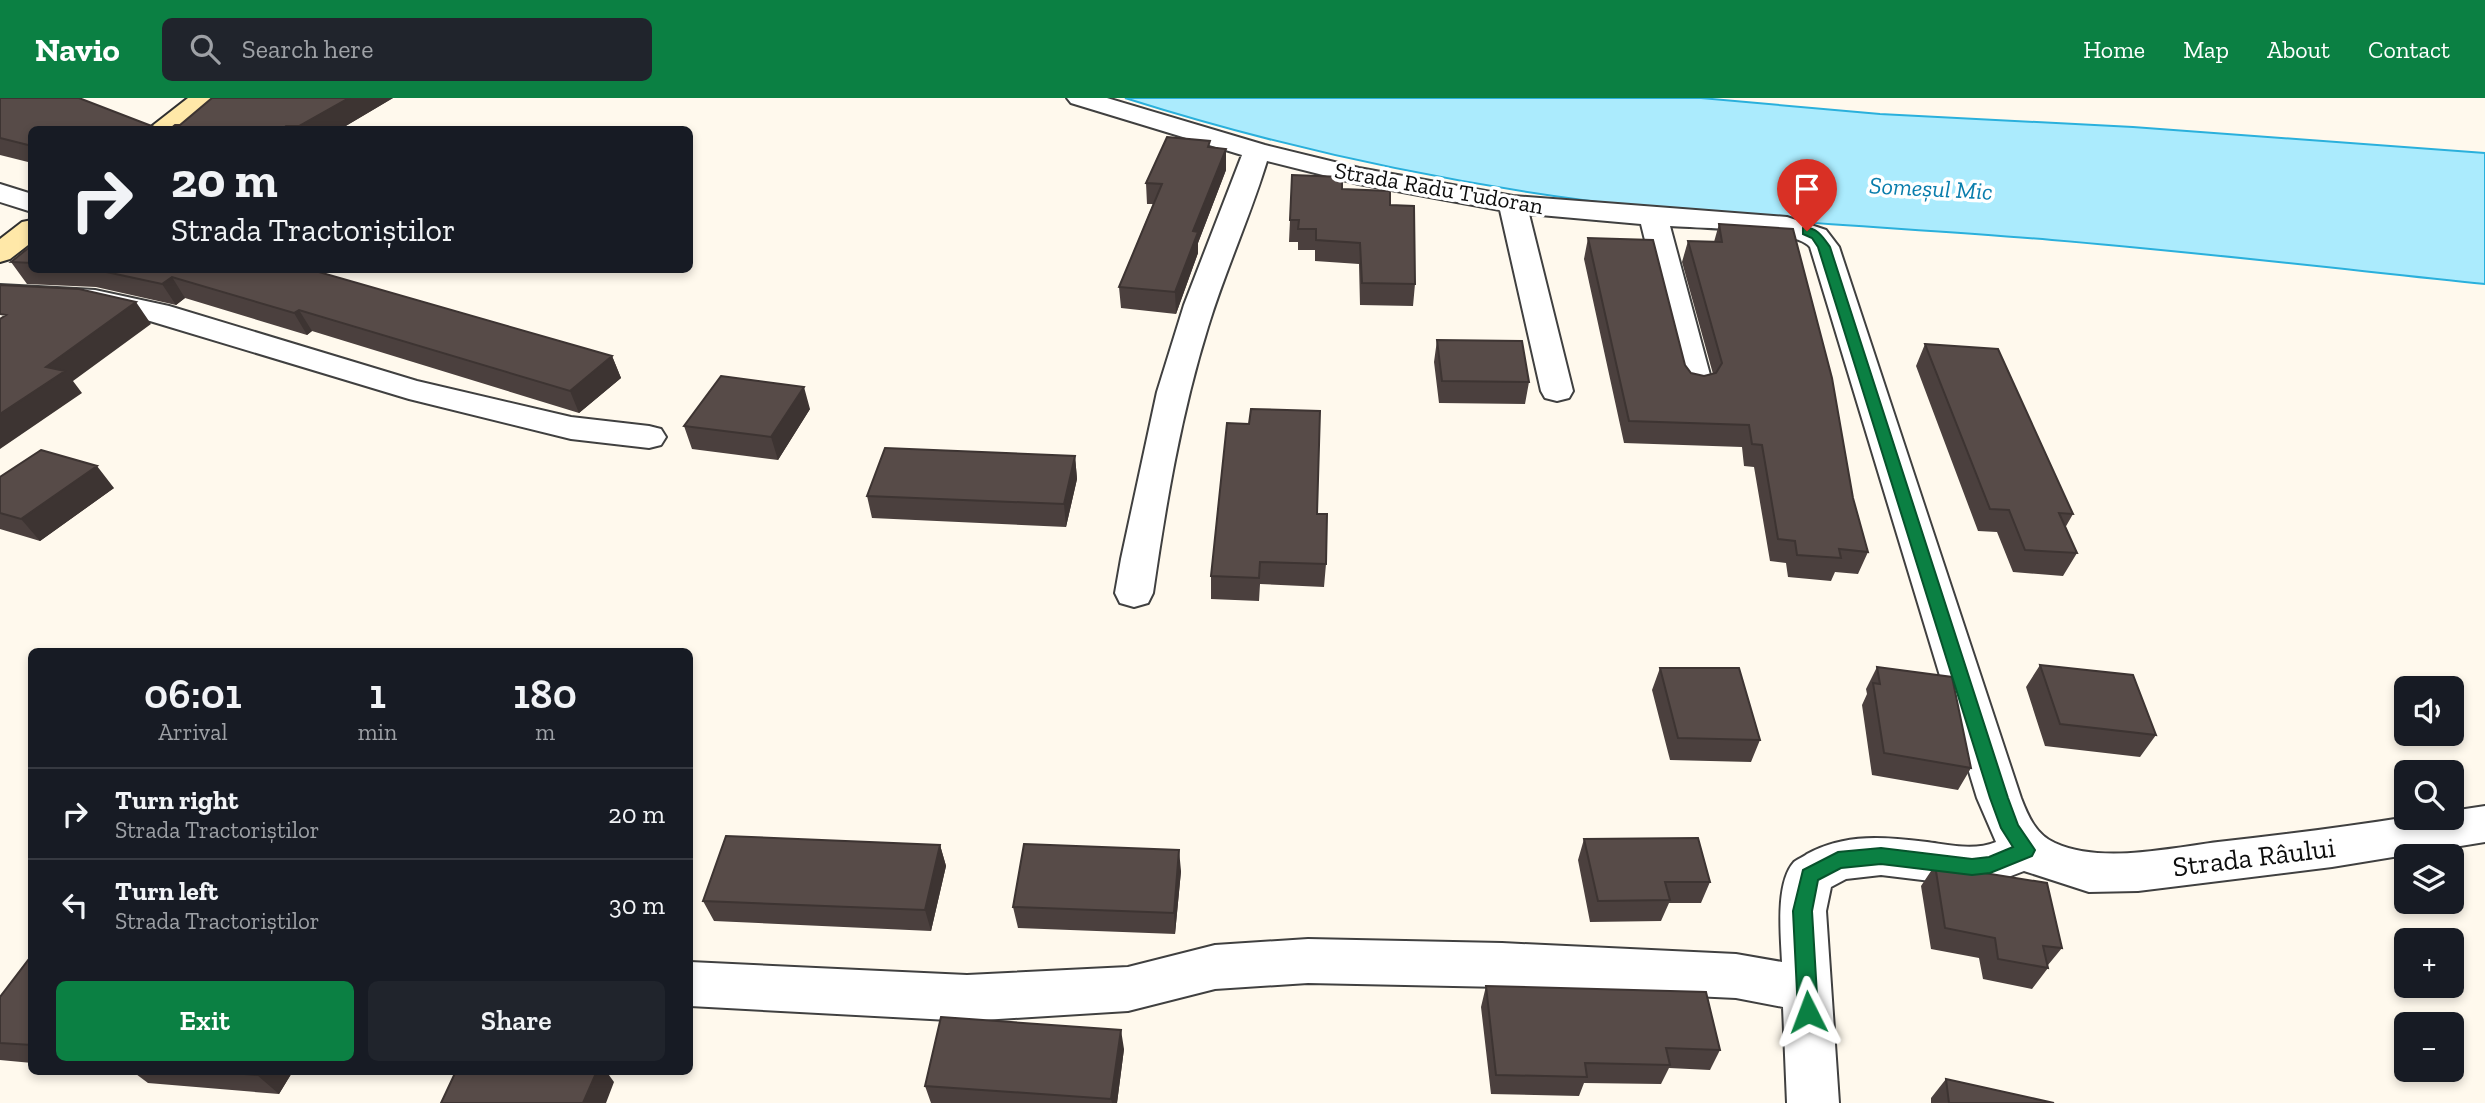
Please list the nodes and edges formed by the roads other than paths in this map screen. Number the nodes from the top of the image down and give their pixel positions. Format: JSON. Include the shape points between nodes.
{"nodes":[{"id":1,"x":204,"y":98,"type":"edge"},
{"id":2,"x":1080,"y":98,"type":"edge"},
{"id":3,"x":166,"y":126,"type":"edge"},
{"id":4,"x":1256,"y":151,"type":"junction"},
{"id":5,"x":0,"y":192,"type":"edge"},
{"id":6,"x":28,"y":202,"type":"edge"},
{"id":7,"x":1513,"y":204,"type":"junction"},
{"id":8,"x":1654,"y":218,"type":"junction"},
{"id":9,"x":28,"y":231,"type":"edge"},
{"id":10,"x":0,"y":253,"type":"edge"},
{"id":11,"x":0,"y":294,"type":"edge"},
{"id":12,"x":1697,"y":386,"type":"edge"},
{"id":13,"x":1557,"y":391,"type":"dead end"},
{"id":14,"x":649,"y":437,"type":"dead end"},
{"id":15,"x":1134,"y":593,"type":"dead end"},
{"id":16,"x":2485,"y":824,"type":"edge"},
{"id":17,"x":2026,"y":850,"type":"junction"},
{"id":18,"x":693,"y":984,"type":"edge"},
{"id":19,"x":1807,"y":989,"type":"junction"},
{"id":20,"x":1812,"y":1103,"type":"edge"}],
"edges":[{"from":1,"to":3,"type":"main road"},
{"from":2,"to":4,"type":"street","name":"Strada Radu Tudoran"},
{"from":4,"to":7,"type":"street","name":"Strada Radu Tudoran","via":[[1359,176]]},
{"from":4,"to":15,"type":"street","via":[[1175,385],[1158,452]]},
{"from":5,"to":6,"type":"street"},
{"from":7,"to":8,"type":"street","name":"Strada Radu Tudoran"},
{"from":7,"to":13,"type":"street"},
{"from":8,"to":12,"type":"street"},
{"from":8,"to":17,"type":"street","name":"Strada Radu Tudoran","via":[[1787,226],[1816,236],[1824,247],[1999,798]]},
{"from":9,"to":10,"type":"main road"},
{"from":11,"to":14,"type":"street","via":[[95,299],[158,313],[409,389],[571,428]]},
{"from":16,"to":17,"type":"street","name":"Strada Râului","via":[[2138,872],[2089,872],[2046,861]]},
{"from":17,"to":19,"type":"street","via":[[1972,867],[1881,856],[1838,860],[1810,876],[1803,911]]},
{"from":18,"to":19,"type":"street","via":[[967,998],[1128,989],[1215,967],[1308,961],[1736,976]]},
{"from":19,"to":20,"type":"street"}]}
